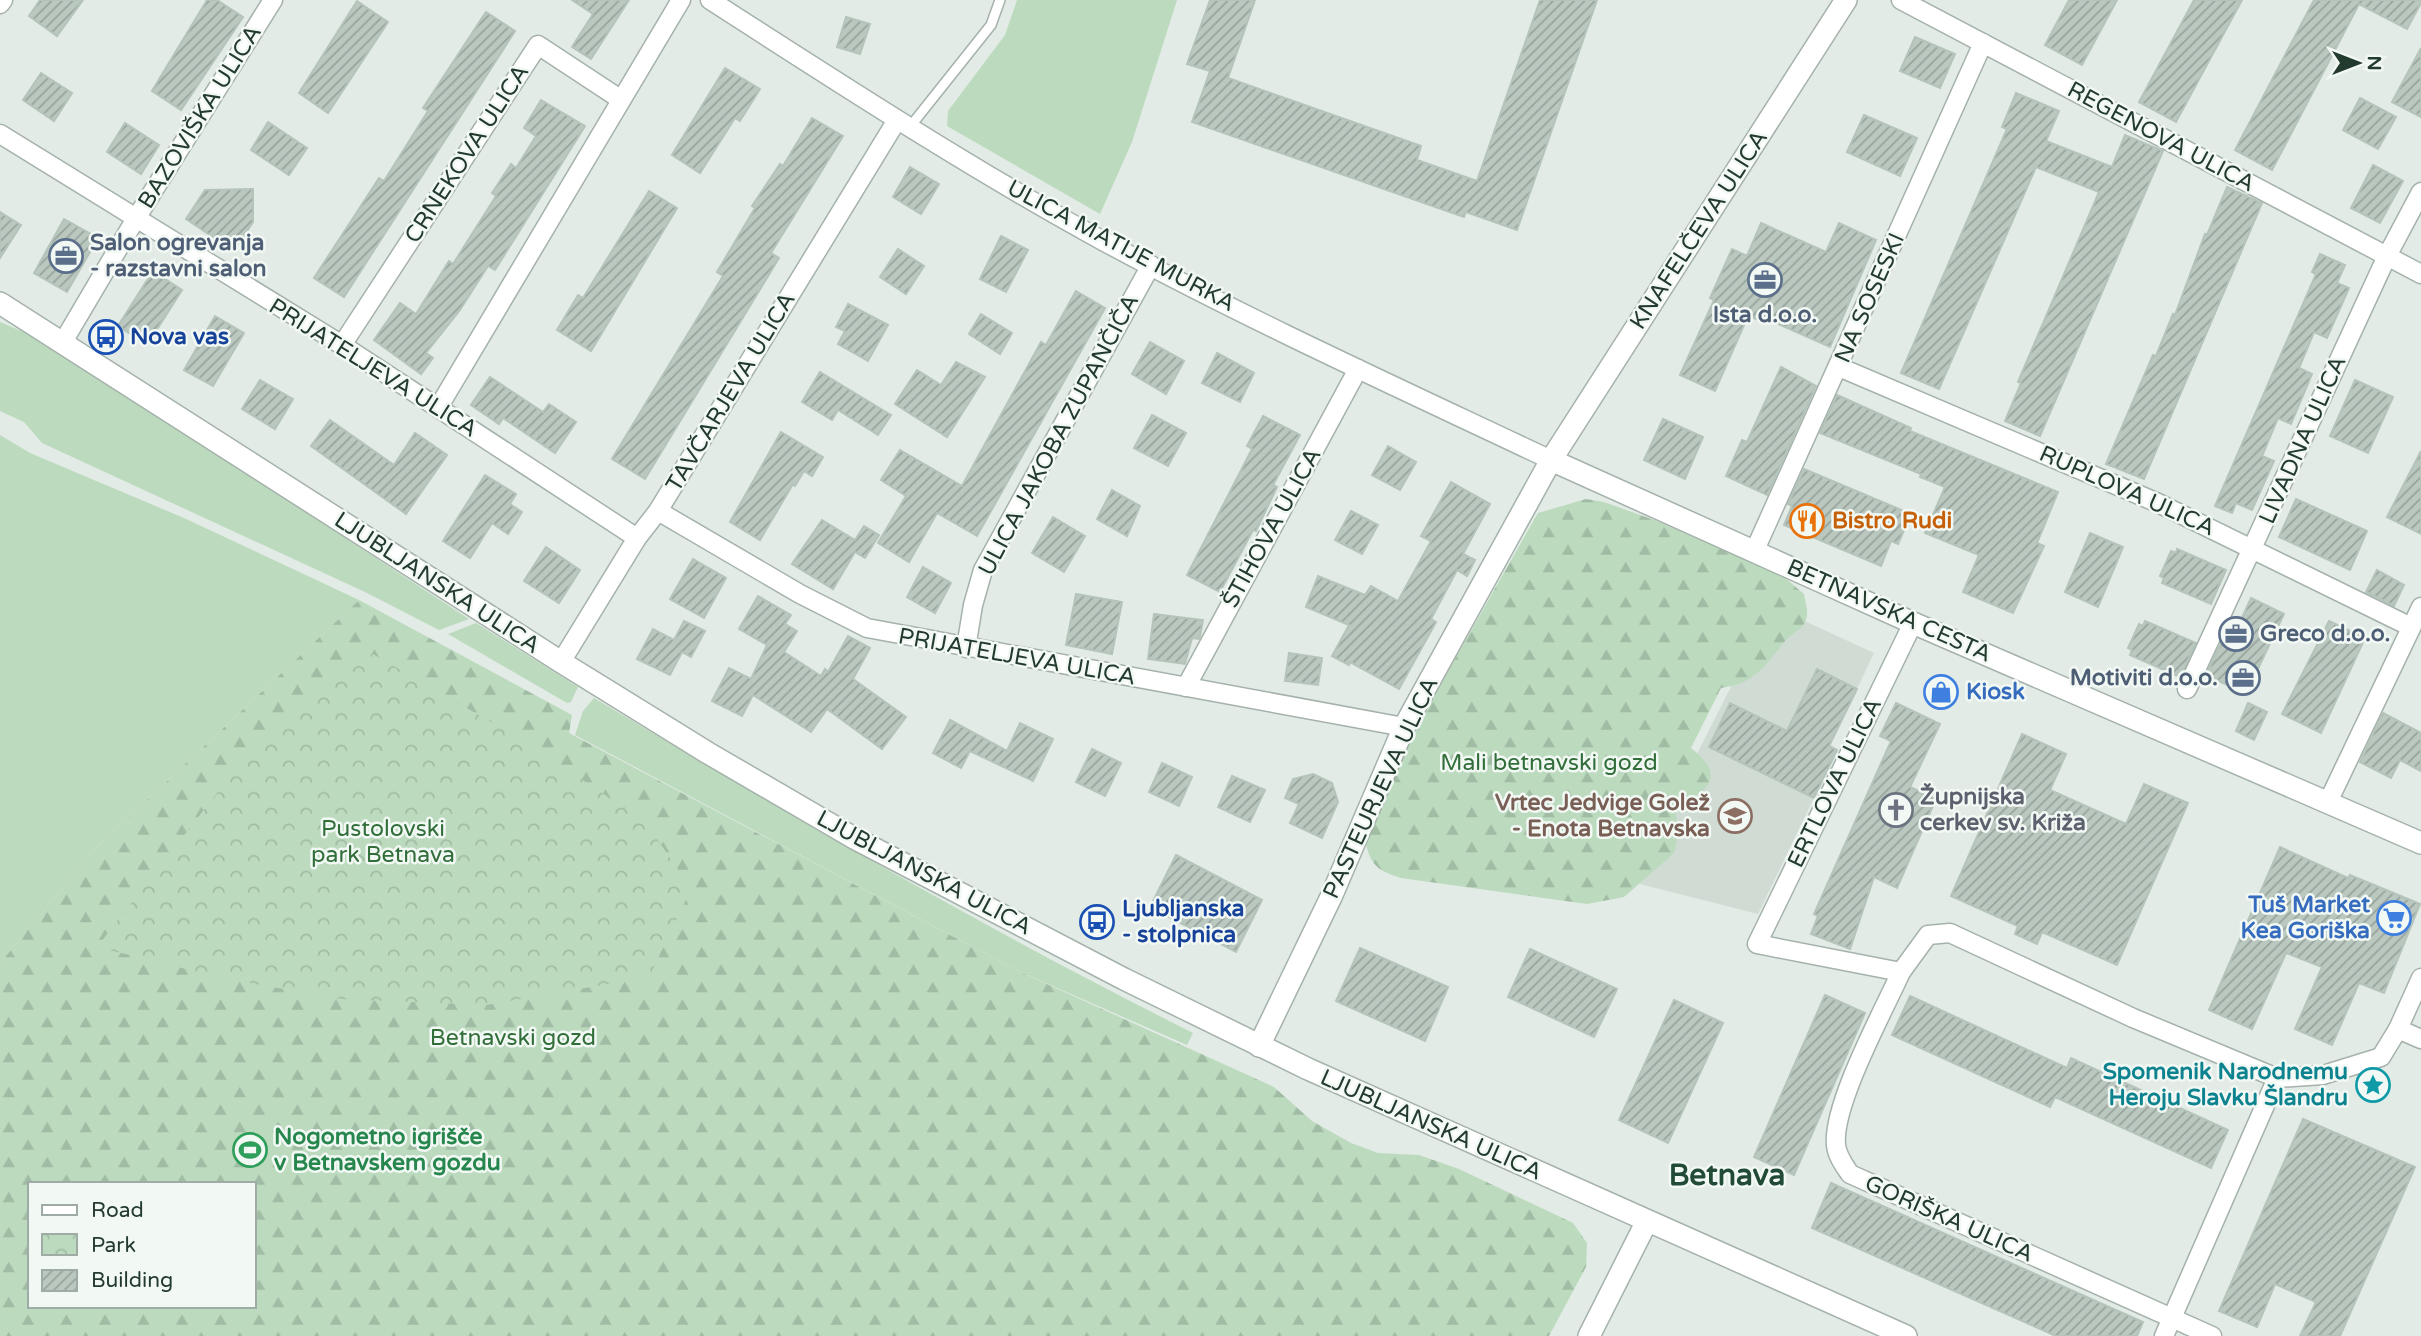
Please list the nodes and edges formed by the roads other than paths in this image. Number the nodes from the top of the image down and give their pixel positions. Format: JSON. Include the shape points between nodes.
{"nodes":[{"id":1,"x":3,"y":0,"type":"edge"},
{"id":2,"x":273,"y":0,"type":"edge"},
{"id":3,"x":681,"y":0,"type":"edge"},
{"id":4,"x":710,"y":0,"type":"edge"},
{"id":5,"x":1000,"y":0,"type":"edge"},
{"id":6,"x":1846,"y":0,"type":"edge"},
{"id":7,"x":1901,"y":0,"type":"edge"},
{"id":8,"x":0,"y":4,"type":"edge"},
{"id":9,"x":1983,"y":43,"type":"junction"},
{"id":10,"x":620,"y":99,"type":"junction"},
{"id":11,"x":903,"y":124,"type":"junction"},
{"id":12,"x":0,"y":134,"type":"edge"},
{"id":13,"x":2421,"y":192,"type":"edge"},
{"id":14,"x":135,"y":220,"type":"junction"},
{"id":15,"x":2386,"y":256,"type":"junction"},
{"id":16,"x":1151,"y":265,"type":"junction"},
{"id":17,"x":2421,"y":274,"type":"edge"},
{"id":18,"x":0,"y":303,"type":"edge"},
{"id":19,"x":63,"y":342,"type":"junction"},
{"id":20,"x":342,"y":345,"type":"junction"},
{"id":21,"x":1839,"y":367,"type":"junction"},
{"id":22,"x":1359,"y":369,"type":"junction"},
{"id":23,"x":438,"y":408,"type":"junction"},
{"id":24,"x":1550,"y":460,"type":"junction"},
{"id":25,"x":658,"y":511,"type":"junction"},
{"id":26,"x":637,"y":538,"type":"junction"},
{"id":27,"x":2255,"y":548,"type":"junction"},
{"id":28,"x":1754,"y":552,"type":"junction"},
{"id":29,"x":2421,"y":607,"type":"edge"},
{"id":30,"x":1913,"y":623,"type":"junction"},
{"id":31,"x":2411,"y":626,"type":"junction"},
{"id":32,"x":967,"y":648,"type":"junction"},
{"id":33,"x":561,"y":662,"type":"junction"},
{"id":34,"x":1186,"y":687,"type":"junction"},
{"id":35,"x":2187,"y":689,"type":"dead end"},
{"id":36,"x":1404,"y":727,"type":"junction"},
{"id":37,"x":2328,"y":802,"type":"junction"},
{"id":38,"x":2421,"y":843,"type":"edge"},
{"id":39,"x":1901,"y":972,"type":"junction"},
{"id":40,"x":2421,"y":978,"type":"edge"},
{"id":41,"x":2398,"y":1029,"type":"junction"},
{"id":42,"x":2421,"y":1039,"type":"edge"},
{"id":43,"x":1259,"y":1046,"type":"junction"},
{"id":44,"x":2277,"y":1078,"type":"junction"},
{"id":45,"x":1646,"y":1223,"type":"junction"},
{"id":46,"x":2171,"y":1317,"type":"junction"},
{"id":47,"x":1589,"y":1336,"type":"edge"},
{"id":48,"x":1906,"y":1336,"type":"edge"},
{"id":49,"x":2164,"y":1336,"type":"edge"},
{"id":50,"x":2212,"y":1336,"type":"edge"}],
"edges":[{"from":1,"to":8,"type":"street"},
{"from":2,"to":14,"type":"street","name":"BAZOVIŠKA ULICA"},
{"from":3,"to":10,"type":"street"},
{"from":4,"to":11,"type":"street","name":"ULICA MATIJE MURKA"},
{"from":5,"to":11,"type":"lane","via":[[991,25]]},
{"from":6,"to":24,"type":"street","name":"KNAFELČEVA ULICA"},
{"from":7,"to":9,"type":"street","name":"REGENOVA ULICA"},
{"from":9,"to":15,"type":"street","name":"REGENOVA ULICA"},
{"from":9,"to":21,"type":"street","name":"NA SOSESKI"},
{"from":10,"to":20,"type":"street","name":"CRNEKOVA ULICA","via":[[538,45]]},
{"from":10,"to":23,"type":"street"},
{"from":11,"to":16,"type":"street","name":"ULICA MATIJE MURKA"},
{"from":11,"to":25,"type":"street","name":"TAVČARJEVA ULICA"},
{"from":12,"to":14,"type":"street","name":"PRIJATELJEVA ULICA"},
{"from":13,"to":15,"type":"street","name":"LIVADNA ULICA"},
{"from":14,"to":19,"type":"street","name":"BAZOVIŠKA ULICA"},
{"from":14,"to":20,"type":"street","name":"PRIJATELJEVA ULICA"},
{"from":15,"to":17,"type":"street","name":"REGENOVA ULICA"},
{"from":15,"to":27,"type":"street","name":"LIVADNA ULICA"},
{"from":16,"to":22,"type":"street","name":"ULICA MATIJE MURKA"},
{"from":16,"to":32,"type":"street","name":"ULICA JAKOBA ZUPANČIČA","via":[[983,570]]},
{"from":18,"to":19,"type":"street","name":"LJUBLJANSKA ULICA"},
{"from":19,"to":33,"type":"street","name":"LJUBLJANSKA ULICA"},
{"from":20,"to":23,"type":"street","name":"PRIJATELJEVA ULICA"},
{"from":21,"to":27,"type":"street","name":"RUPLOVA ULICA"},
{"from":21,"to":28,"type":"street","name":"NA SOSESKI"},
{"from":22,"to":24,"type":"street","name":"ULICA MATIJE MURKA"},
{"from":22,"to":34,"type":"street","name":"ŠTIHOVA ULICA"},
{"from":23,"to":26,"type":"street","name":"PRIJATELJEVA ULICA"},
{"from":24,"to":28,"type":"street","name":"BETNAVSKA CESTA"},
{"from":24,"to":36,"type":"street","name":"PASTEURJEVA ULICA"},
{"from":25,"to":26,"type":"street","name":"TAVČARJEVA ULICA"},
{"from":25,"to":32,"type":"street","name":"PRIJATELJEVA ULICA","via":[[867,628]]},
{"from":26,"to":33,"type":"street","name":"TAVČARJEVA ULICA"},
{"from":27,"to":31,"type":"street","name":"RUPLOVA ULICA"},
{"from":27,"to":35,"type":"street","name":"LIVADNA ULICA"},
{"from":28,"to":30,"type":"street","name":"BETNAVSKA CESTA"},
{"from":29,"to":31,"type":"street"},
{"from":30,"to":37,"type":"street","name":"BETNAVSKA CESTA"},
{"from":30,"to":39,"type":"street","name":"ERTLOVA ULICA","via":[[1757,944]]},
{"from":31,"to":37,"type":"street"},
{"from":32,"to":34,"type":"street","name":"PRIJATELJEVA ULICA"},
{"from":33,"to":43,"type":"street","name":"LJUBLJANSKA ULICA","via":[[854,838]]},
{"from":34,"to":36,"type":"street","name":"PRIJATELJEVA ULICA"},
{"from":36,"to":43,"type":"street","name":"PASTEURJEVA ULICA","via":[[1331,897]]},
{"from":37,"to":38,"type":"street","name":"BETNAVSKA CESTA"},
{"from":39,"to":44,"type":"street","name":"GORIŠKA ULICA","via":[[1928,935],[1950,933],[2133,1018]]},
{"from":39,"to":46,"type":"street","name":"GORIŠKA ULICA","via":[[1838,1123],[1839,1157],[1850,1174]]},
{"from":40,"to":41,"type":"street","name":"GORIŠKA ULICA"},
{"from":41,"to":42,"type":"street"},
{"from":41,"to":44,"type":"street","name":"GORIŠKA ULICA","via":[[2381,1057],[2323,1075]]},
{"from":43,"to":45,"type":"street","name":"LJUBLJANSKA ULICA"},
{"from":44,"to":46,"type":"street"},
{"from":45,"to":47,"type":"street"},
{"from":45,"to":48,"type":"street","name":"LJUBLJANSKA ULICA"},
{"from":46,"to":49,"type":"street"},
{"from":46,"to":50,"type":"street","name":"GORIŠKA ULICA"}]}
